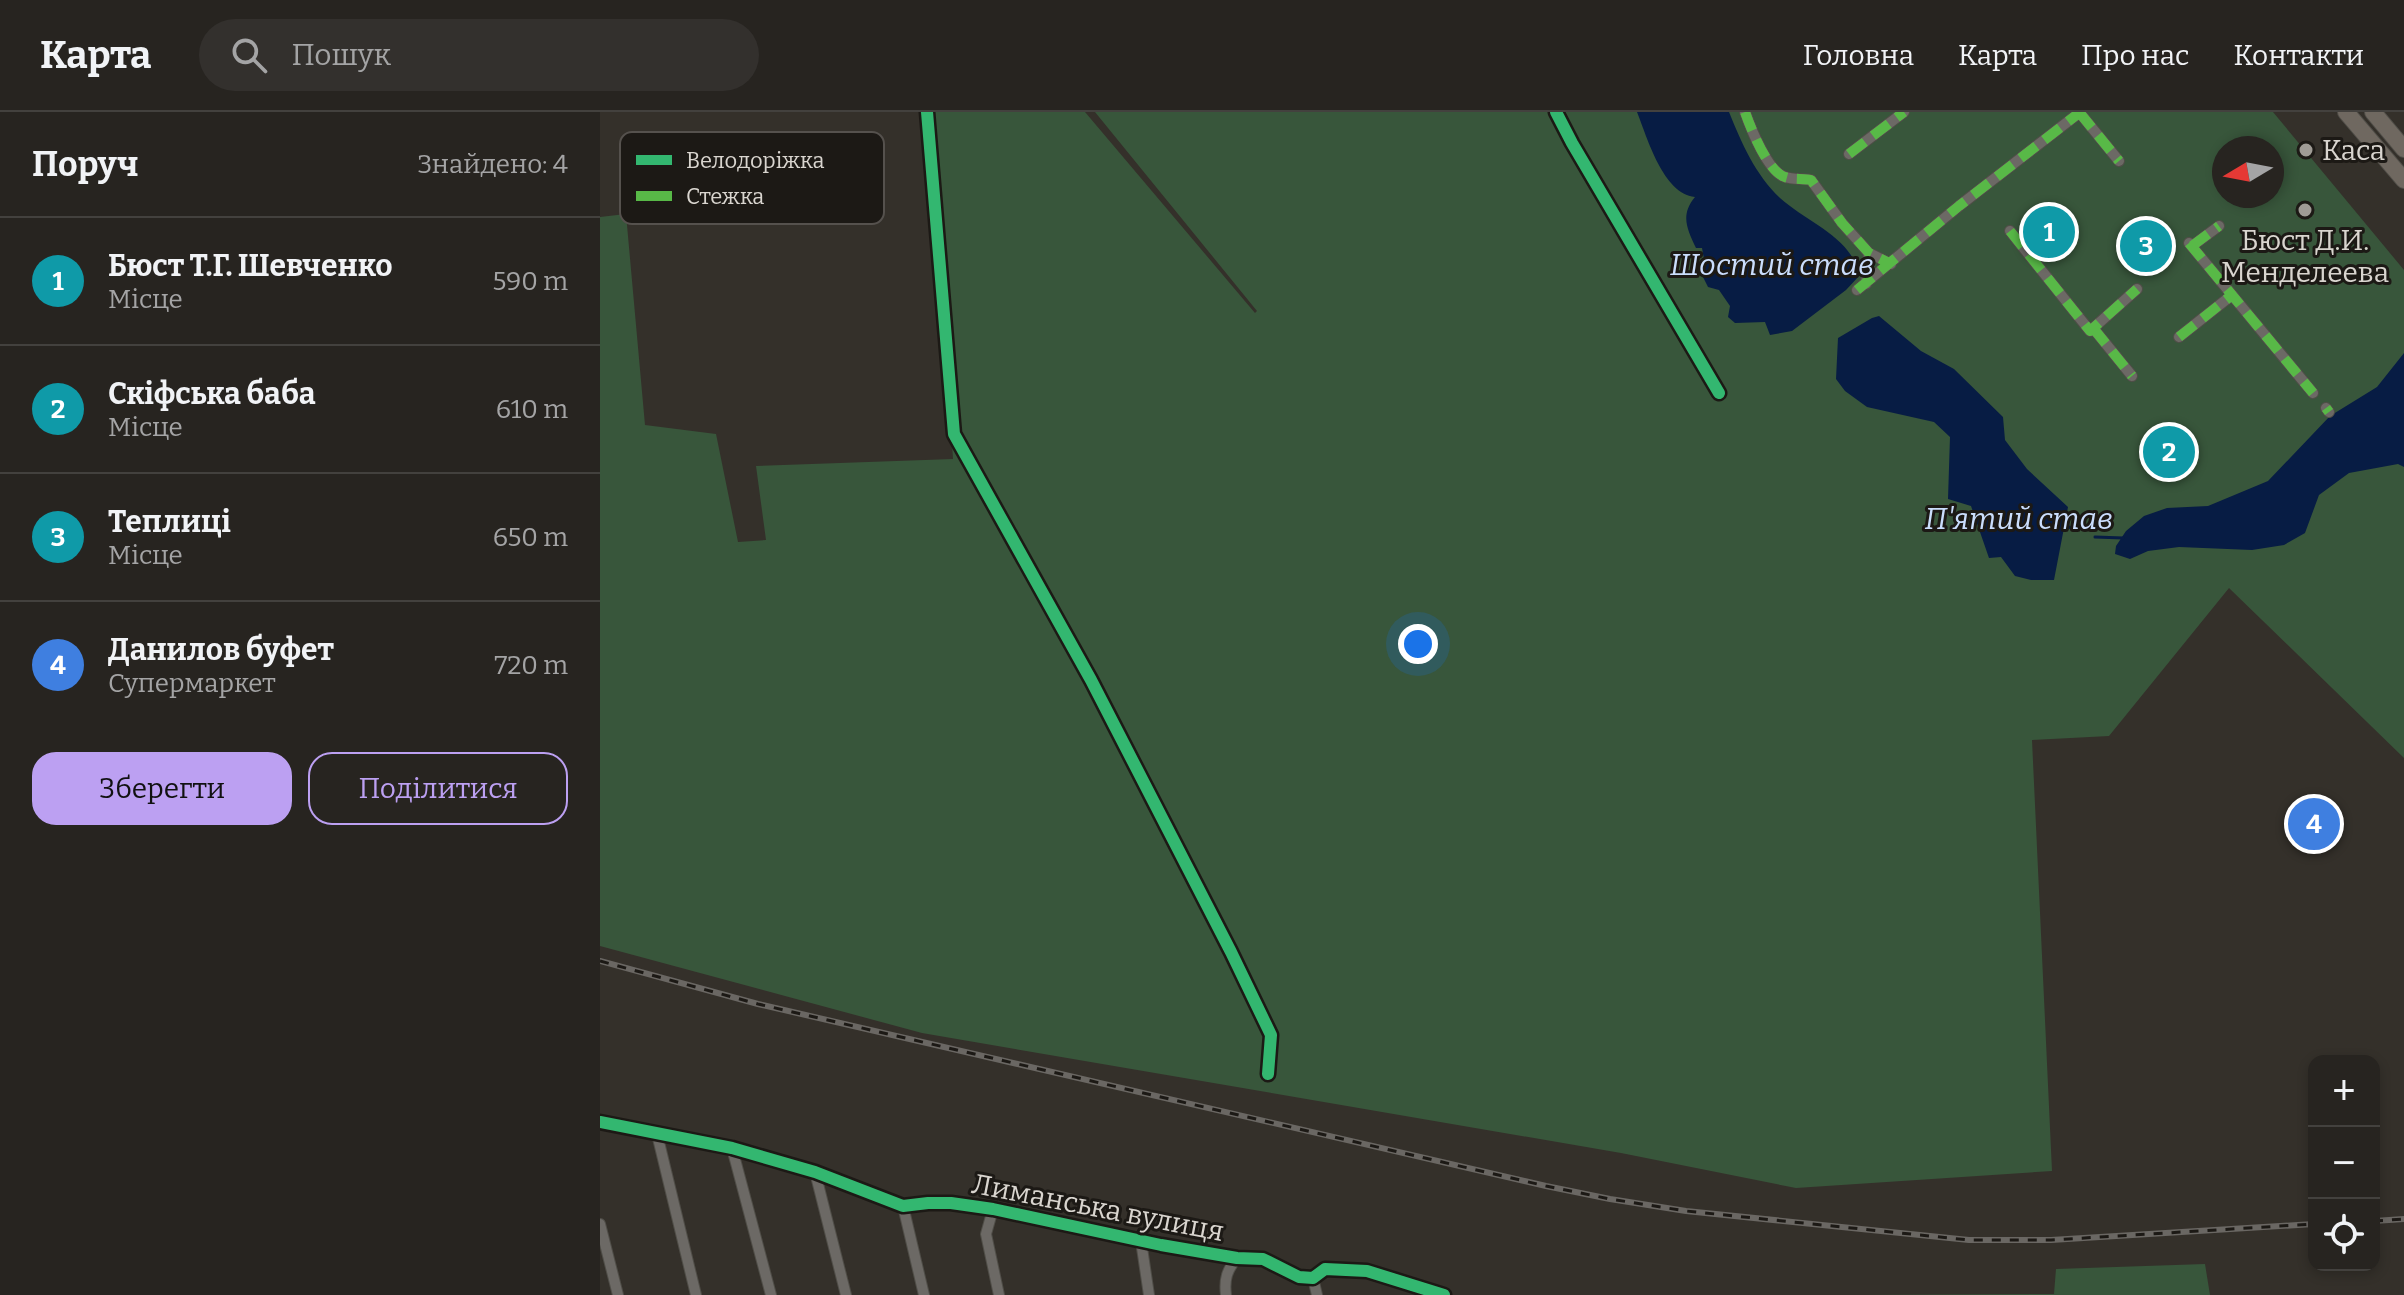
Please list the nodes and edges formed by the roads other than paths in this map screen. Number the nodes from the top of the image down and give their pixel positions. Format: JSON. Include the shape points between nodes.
{"nodes":[{"id":1,"x":927,"y":112,"type":"edge"},
{"id":2,"x":1556,"y":112,"type":"edge"},
{"id":3,"x":1745,"y":112,"type":"edge"},
{"id":4,"x":1904,"y":112,"type":"edge"},
{"id":5,"x":2079,"y":112,"type":"edge"},
{"id":6,"x":2346,"y":112,"type":"edge"},
{"id":7,"x":2373,"y":112,"type":"edge"},
{"id":8,"x":2404,"y":149,"type":"edge"},
{"id":9,"x":1849,"y":154,"type":"dead end"},
{"id":10,"x":2119,"y":161,"type":"dead end"},
{"id":11,"x":2404,"y":180,"type":"edge"},
{"id":12,"x":2219,"y":226,"type":"dead end"},
{"id":13,"x":2010,"y":231,"type":"dead end"},
{"id":14,"x":1869,"y":253,"type":"junction"},
{"id":15,"x":1891,"y":264,"type":"junction"},
{"id":16,"x":2137,"y":289,"type":"dead end"},
{"id":17,"x":2232,"y":295,"type":"junction"},
{"id":18,"x":2093,"y":328,"type":"junction"},
{"id":19,"x":2179,"y":337,"type":"dead end"},
{"id":20,"x":2132,"y":376,"type":"dead end"},
{"id":21,"x":1719,"y":393,"type":"dead end"},
{"id":22,"x":2315,"y":393,"type":"dead end"},
{"id":23,"x":1268,"y":1074,"type":"dead end"},
{"id":24,"x":600,"y":1122,"type":"edge"},
{"id":25,"x":657,"y":1134,"type":"junction"},
{"id":26,"x":732,"y":1148,"type":"junction"},
{"id":27,"x":815,"y":1172,"type":"junction"},
{"id":28,"x":903,"y":1206,"type":"junction"},
{"id":29,"x":993,"y":1209,"type":"junction"},
{"id":30,"x":600,"y":1224,"type":"edge"},
{"id":31,"x":1141,"y":1241,"type":"junction"},
{"id":32,"x":1237,"y":1258,"type":"junction"},
{"id":33,"x":1313,"y":1278,"type":"junction"},
{"id":34,"x":1408,"y":1282,"type":"junction"},
{"id":35,"x":618,"y":1295,"type":"edge"},
{"id":36,"x":696,"y":1295,"type":"edge"},
{"id":37,"x":771,"y":1295,"type":"edge"},
{"id":38,"x":846,"y":1295,"type":"edge"},
{"id":39,"x":924,"y":1295,"type":"edge"},
{"id":40,"x":999,"y":1295,"type":"edge"},
{"id":41,"x":1149,"y":1295,"type":"edge"},
{"id":42,"x":1226,"y":1295,"type":"edge"},
{"id":43,"x":1317,"y":1295,"type":"edge"},
{"id":44,"x":1410,"y":1295,"type":"edge"},
{"id":45,"x":1444,"y":1295,"type":"edge"}],
"edges":[{"from":1,"to":23,"type":"street","via":[[954,434],[1091,680],[1231,952],[1271,1035]]},
{"from":2,"to":21,"type":"street"},
{"from":3,"to":14,"type":"street","via":[[1775,172],[1811,180]]},
{"from":4,"to":9,"type":"street"},
{"from":5,"to":10,"type":"street"},
{"from":5,"to":15,"type":"street"},
{"from":6,"to":11,"type":"main road"},
{"from":7,"to":8,"type":"main road"},
{"from":12,"to":17,"type":"street","via":[[2190,244]]},
{"from":13,"to":18,"type":"street","via":[[2090,331]]},
{"from":14,"to":15,"type":"street"},
{"from":14,"to":15,"type":"street","via":[[1862,287]]},
{"from":16,"to":18,"type":"street"},
{"from":17,"to":19,"type":"street"},
{"from":17,"to":22,"type":"street"},
{"from":18,"to":20,"type":"street"},
{"from":24,"to":25,"type":"street","name":"Лиманська вулиця"},
{"from":25,"to":26,"type":"street","name":"Лиманська вулиця"},
{"from":25,"to":36,"type":"street"},
{"from":26,"to":27,"type":"street","name":"Лиманська вулиця"},
{"from":26,"to":37,"type":"street"},
{"from":27,"to":28,"type":"street","name":"Лиманська вулиця"},
{"from":27,"to":38,"type":"street"},
{"from":28,"to":29,"type":"street","name":"Лиманська вулиця","via":[[951,1203]]},
{"from":28,"to":39,"type":"street"},
{"from":29,"to":31,"type":"street","name":"Лиманська вулиця"},
{"from":29,"to":40,"type":"street","via":[[986,1234]]},
{"from":30,"to":35,"type":"street"},
{"from":31,"to":32,"type":"street","name":"Лиманська вулиця"},
{"from":31,"to":41,"type":"street"},
{"from":32,"to":33,"type":"street","name":"Лиманська вулиця","via":[[1263,1259],[1299,1277]]},
{"from":32,"to":42,"type":"street","via":[[1228,1270]]},
{"from":33,"to":34,"type":"street","via":[[1325,1269],[1342,1268]]},
{"from":33,"to":43,"type":"street"},
{"from":34,"to":44,"type":"street"},
{"from":34,"to":45,"type":"street"}]}
